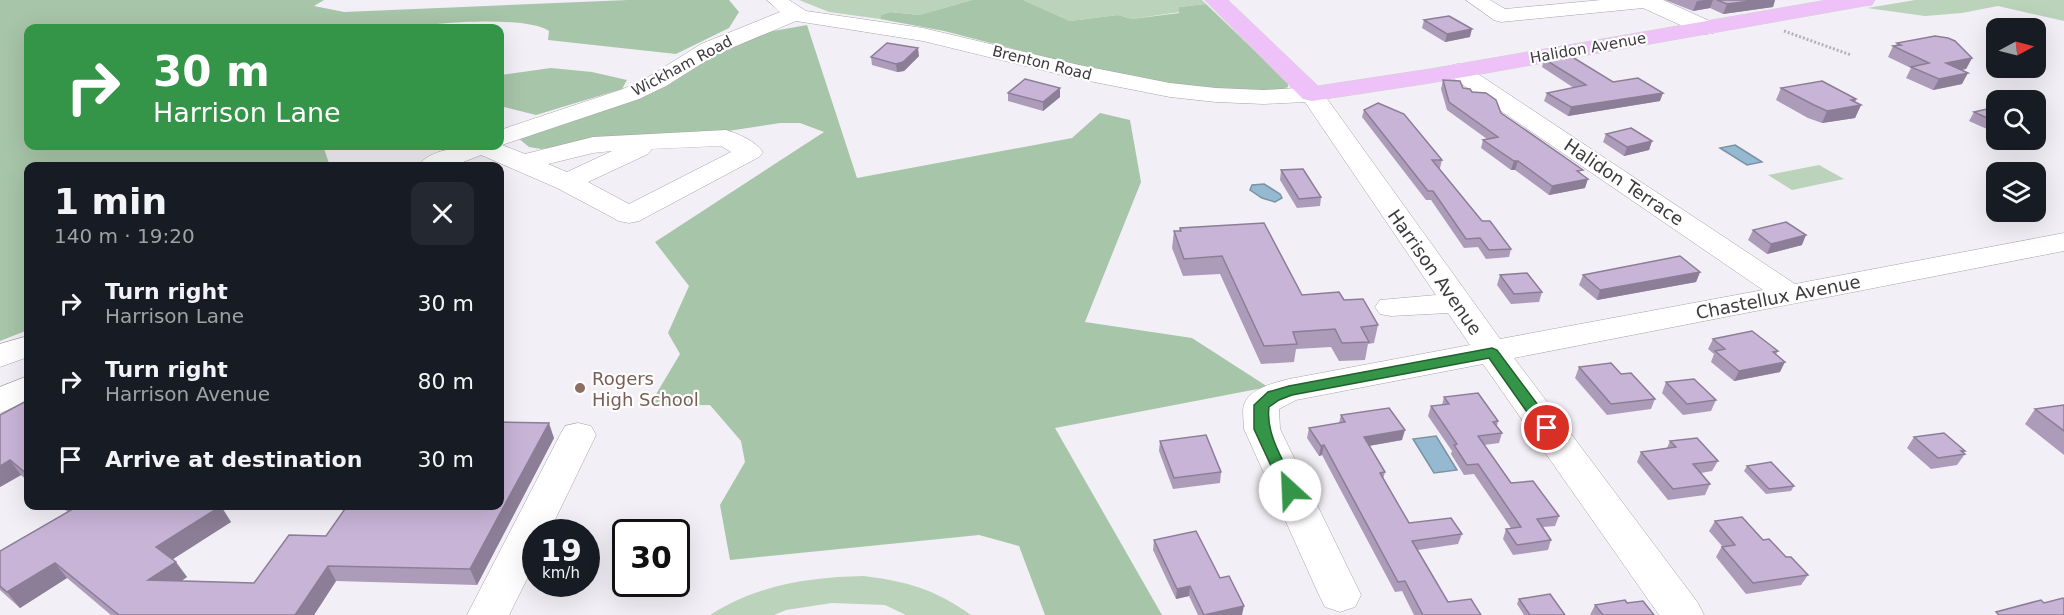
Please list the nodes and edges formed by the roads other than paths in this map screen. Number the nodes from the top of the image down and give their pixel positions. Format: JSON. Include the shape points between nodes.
{"nodes":[{"id":1,"x":1215,"y":0,"type":"edge"},
{"id":2,"x":1476,"y":0,"type":"edge"},
{"id":3,"x":1644,"y":1,"type":"edge"},
{"id":4,"x":1848,"y":1,"type":"edge"},
{"id":5,"x":786,"y":7,"type":"edge"},
{"id":6,"x":1677,"y":14,"type":"junction"},
{"id":7,"x":1501,"y":16,"type":"junction"},
{"id":8,"x":1706,"y":28,"type":"junction"},
{"id":9,"x":1458,"y":71,"type":"junction"},
{"id":10,"x":1312,"y":94,"type":"junction"},
{"id":11,"x":504,"y":137,"type":"edge"},
{"id":12,"x":656,"y":141,"type":"junction"},
{"id":13,"x":471,"y":150,"type":"edge"},
{"id":14,"x":492,"y":150,"type":"edge"},
{"id":15,"x":441,"y":162,"type":"edge"},
{"id":16,"x":524,"y":162,"type":"junction"},
{"id":17,"x":567,"y":182,"type":"junction"},
{"id":18,"x":2064,"y":242,"type":"edge"},
{"id":19,"x":1790,"y":294,"type":"junction"},
{"id":20,"x":1457,"y":303,"type":"junction"},
{"id":21,"x":1391,"y":307,"type":"dead end"},
{"id":22,"x":24,"y":347,"type":"edge"},
{"id":23,"x":1492,"y":353,"type":"junction"},
{"id":24,"x":0,"y":356,"type":"edge"},
{"id":25,"x":24,"y":389,"type":"edge"},
{"id":26,"x":0,"y":401,"type":"edge"},
{"id":27,"x":578,"y":435,"type":"dead end"},
{"id":28,"x":1340,"y":595,"type":"dead end"},
{"id":29,"x":488,"y":615,"type":"edge"},
{"id":30,"x":1683,"y":615,"type":"edge"}],
"edges":[{"from":1,"to":10,"type":"main road","name":"Harrison Avenue"},
{"from":2,"to":7,"type":"street"},
{"from":3,"to":6,"type":"street"},
{"from":3,"to":7,"type":"street"},
{"from":4,"to":8,"type":"main road","name":"Halidon Avenue"},
{"from":5,"to":10,"type":"street","name":"Brenton Road","via":[[915,33],[1084,75],[1201,95],[1269,98]]},
{"from":5,"to":11,"type":"street","name":"Wickham Road","via":[[631,94]]},
{"from":6,"to":7,"type":"street","via":[[1542,32],[1517,30]]},
{"from":6,"to":8,"type":"street"},
{"from":8,"to":9,"type":"main road","name":"Halidon Avenue"},
{"from":9,"to":10,"type":"main road","name":"Halidon Avenue"},
{"from":9,"to":19,"type":"street","name":"Halidon Terrace"},
{"from":10,"to":20,"type":"street","name":"Harrison Avenue"},
{"from":12,"to":16,"type":"street","via":[[593,145]]},
{"from":12,"to":17,"type":"street"},
{"from":12,"to":17,"type":"street","via":[[726,138],[750,152],[628,215]]},
{"from":13,"to":15,"type":"street"},
{"from":14,"to":16,"type":"street"},
{"from":16,"to":17,"type":"street"},
{"from":18,"to":19,"type":"street","name":"Chastellux Avenue"},
{"from":19,"to":23,"type":"street","name":"Chastellux Avenue"},
{"from":20,"to":21,"type":"street"},
{"from":20,"to":23,"type":"street","name":"Harrison Avenue"},
{"from":22,"to":24,"type":"street"},
{"from":23,"to":28,"type":"street","name":"Chastellux Avenue","via":[[1289,390],[1262,405],[1262,429]]},
{"from":23,"to":30,"type":"street","name":"Harrison Avenue"},
{"from":25,"to":26,"type":"street"},
{"from":27,"to":29,"type":"street"}]}
